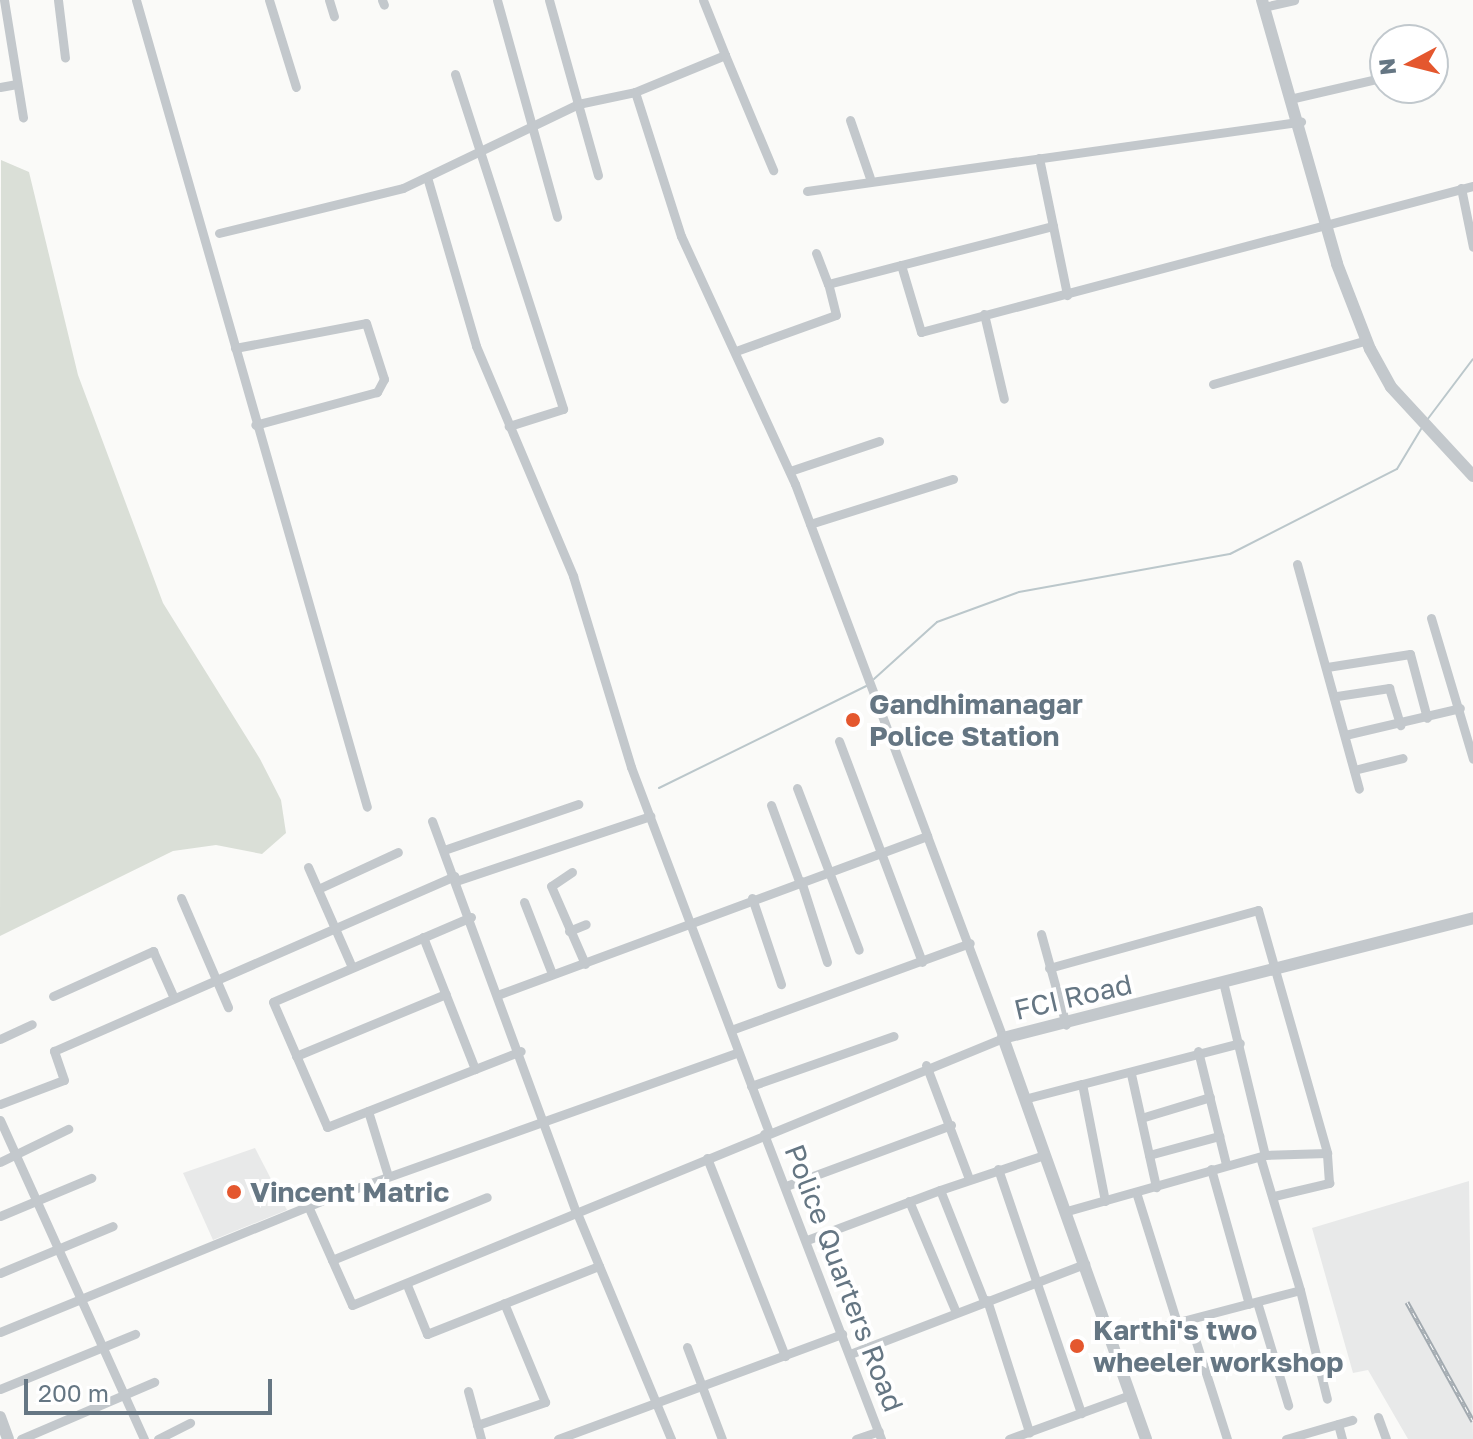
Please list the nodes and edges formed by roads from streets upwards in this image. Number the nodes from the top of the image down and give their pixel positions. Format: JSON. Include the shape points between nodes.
{"nodes":[{"id":1,"x":4,"y":0,"type":"edge"},
{"id":2,"x":58,"y":0,"type":"edge"},
{"id":3,"x":136,"y":0,"type":"edge"},
{"id":4,"x":269,"y":0,"type":"edge"},
{"id":5,"x":329,"y":0,"type":"edge"},
{"id":6,"x":497,"y":0,"type":"edge"},
{"id":7,"x":549,"y":0,"type":"edge"},
{"id":8,"x":703,"y":0,"type":"edge"},
{"id":9,"x":1294,"y":0,"type":"edge"},
{"id":10,"x":1263,"y":4,"type":"edge"},
{"id":11,"x":3,"y":14,"type":"edge"},
{"id":12,"x":334,"y":16,"type":"dead end"},
{"id":13,"x":725,"y":55,"type":"junction"},
{"id":14,"x":65,"y":58,"type":"dead end"},
{"id":15,"x":455,"y":74,"type":"dead end"},
{"id":16,"x":1369,"y":81,"type":"edge"},
{"id":17,"x":17,"y":84,"type":"junction"},
{"id":18,"x":0,"y":87,"type":"edge"},
{"id":19,"x":296,"y":87,"type":"dead end"},
{"id":20,"x":635,"y":92,"type":"junction"},
{"id":21,"x":1294,"y":98,"type":"junction"},
{"id":22,"x":578,"y":104,"type":"junction"},
{"id":23,"x":23,"y":117,"type":"dead end"},
{"id":24,"x":850,"y":120,"type":"dead end"},
{"id":25,"x":1301,"y":122,"type":"junction"},
{"id":26,"x":529,"y":131,"type":"junction"},
{"id":27,"x":479,"y":156,"type":"junction"},
{"id":28,"x":1039,"y":158,"type":"junction"},
{"id":29,"x":773,"y":170,"type":"dead end"},
{"id":30,"x":598,"y":175,"type":"dead end"},
{"id":31,"x":427,"y":177,"type":"junction"},
{"id":32,"x":870,"y":178,"type":"junction"},
{"id":33,"x":1473,"y":186,"type":"edge"},
{"id":34,"x":1461,"y":188,"type":"junction"},
{"id":35,"x":807,"y":191,"type":"dead end"},
{"id":36,"x":557,"y":217,"type":"dead end"},
{"id":37,"x":1053,"y":226,"type":"junction"},
{"id":38,"x":1328,"y":226,"type":"junction"},
{"id":39,"x":219,"y":233,"type":"dead end"},
{"id":40,"x":1473,"y":247,"type":"edge"},
{"id":41,"x":816,"y":253,"type":"dead end"},
{"id":42,"x":901,"y":265,"type":"junction"},
{"id":43,"x":828,"y":284,"type":"junction"},
{"id":44,"x":1067,"y":295,"type":"junction"},
{"id":45,"x":984,"y":314,"type":"junction"},
{"id":46,"x":1367,"y":340,"type":"junction"},
{"id":47,"x":235,"y":348,"type":"junction"},
{"id":48,"x":736,"y":351,"type":"junction"},
{"id":49,"x":1213,"y":384,"type":"dead end"},
{"id":50,"x":1004,"y":399,"type":"dead end"},
{"id":51,"x":255,"y":425,"type":"junction"},
{"id":52,"x":509,"y":426,"type":"junction"},
{"id":53,"x":879,"y":441,"type":"dead end"},
{"id":54,"x":790,"y":471,"type":"junction"},
{"id":55,"x":1473,"y":476,"type":"edge"},
{"id":56,"x":953,"y":479,"type":"dead end"},
{"id":57,"x":810,"y":524,"type":"junction"},
{"id":58,"x":1297,"y":564,"type":"dead end"},
{"id":59,"x":1431,"y":618,"type":"dead end"},
{"id":60,"x":1327,"y":667,"type":"junction"},
{"id":61,"x":1337,"y":696,"type":"junction"},
{"id":62,"x":1460,"y":708,"type":"junction"},
{"id":63,"x":1427,"y":718,"type":"junction"},
{"id":64,"x":1400,"y":725,"type":"junction"},
{"id":65,"x":1345,"y":735,"type":"junction"},
{"id":66,"x":839,"y":741,"type":"dead end"},
{"id":67,"x":1403,"y":758,"type":"dead end"},
{"id":68,"x":1473,"y":759,"type":"edge"},
{"id":69,"x":1354,"y":770,"type":"junction"},
{"id":70,"x":797,"y":788,"type":"dead end"},
{"id":71,"x":1359,"y":789,"type":"dead end"},
{"id":72,"x":578,"y":804,"type":"dead end"},
{"id":73,"x":771,"y":805,"type":"dead end"},
{"id":74,"x":367,"y":807,"type":"dead end"},
{"id":75,"x":650,"y":816,"type":"junction"},
{"id":76,"x":432,"y":821,"type":"dead end"},
{"id":77,"x":927,"y":836,"type":"junction"},
{"id":78,"x":444,"y":850,"type":"junction"},
{"id":79,"x":398,"y":852,"type":"dead end"},
{"id":80,"x":882,"y":852,"type":"junction"},
{"id":81,"x":308,"y":867,"type":"dead end"},
{"id":82,"x":829,"y":871,"type":"junction"},
{"id":83,"x":572,"y":872,"type":"dead end"},
{"id":84,"x":455,"y":878,"type":"junction"},
{"id":85,"x":800,"y":881,"type":"junction"},
{"id":86,"x":318,"y":889,"type":"junction"},
{"id":87,"x":181,"y":898,"type":"dead end"},
{"id":88,"x":752,"y":898,"type":"junction"},
{"id":89,"x":524,"y":902,"type":"dead end"},
{"id":90,"x":471,"y":917,"type":"junction"},
{"id":91,"x":1473,"y":918,"type":"edge"},
{"id":92,"x":692,"y":921,"type":"junction"},
{"id":93,"x":586,"y":924,"type":"dead end"},
{"id":94,"x":335,"y":929,"type":"junction"},
{"id":95,"x":569,"y":931,"type":"junction"},
{"id":96,"x":1041,"y":934,"type":"dead end"},
{"id":97,"x":423,"y":937,"type":"junction"},
{"id":98,"x":970,"y":943,"type":"junction"},
{"id":99,"x":859,"y":950,"type":"dead end"},
{"id":100,"x":827,"y":962,"type":"dead end"},
{"id":101,"x":922,"y":962,"type":"junction"},
{"id":102,"x":585,"y":964,"type":"junction"},
{"id":103,"x":352,"y":967,"type":"junction"},
{"id":104,"x":1049,"y":968,"type":"junction"},
{"id":105,"x":1278,"y":971,"type":"junction"},
{"id":106,"x":552,"y":974,"type":"junction"},
{"id":107,"x":216,"y":981,"type":"junction"},
{"id":108,"x":781,"y":984,"type":"dead end"},
{"id":109,"x":1224,"y":986,"type":"junction"},
{"id":110,"x":446,"y":994,"type":"junction"},
{"id":111,"x":499,"y":994,"type":"junction"},
{"id":112,"x":53,"y":996,"type":"dead end"},
{"id":113,"x":174,"y":998,"type":"junction"},
{"id":114,"x":228,"y":1007,"type":"dead end"},
{"id":115,"x":32,"y":1024,"type":"dead end"},
{"id":116,"x":1066,"y":1025,"type":"junction"},
{"id":117,"x":731,"y":1030,"type":"junction"},
{"id":118,"x":894,"y":1036,"type":"dead end"},
{"id":119,"x":1003,"y":1038,"type":"junction"},
{"id":120,"x":0,"y":1039,"type":"edge"},
{"id":121,"x":1240,"y":1043,"type":"junction"},
{"id":122,"x":521,"y":1051,"type":"junction"},
{"id":123,"x":1198,"y":1051,"type":"junction"},
{"id":124,"x":738,"y":1052,"type":"junction"},
{"id":125,"x":296,"y":1056,"type":"junction"},
{"id":126,"x":926,"y":1065,"type":"junction"},
{"id":127,"x":475,"y":1069,"type":"junction"},
{"id":128,"x":1131,"y":1074,"type":"junction"},
{"id":129,"x":1082,"y":1084,"type":"junction"},
{"id":130,"x":751,"y":1086,"type":"junction"},
{"id":131,"x":1210,"y":1097,"type":"junction"},
{"id":132,"x":1024,"y":1099,"type":"junction"},
{"id":133,"x":0,"y":1104,"type":"edge"},
{"id":134,"x":368,"y":1111,"type":"junction"},
{"id":135,"x":546,"y":1117,"type":"junction"},
{"id":136,"x":1141,"y":1118,"type":"junction"},
{"id":137,"x":0,"y":1120,"type":"edge"},
{"id":138,"x":951,"y":1125,"type":"junction"},
{"id":139,"x":68,"y":1129,"type":"dead end"},
{"id":140,"x":766,"y":1133,"type":"junction"},
{"id":141,"x":1219,"y":1136,"type":"junction"},
{"id":142,"x":1327,"y":1153,"type":"junction"},
{"id":143,"x":1044,"y":1155,"type":"junction"},
{"id":144,"x":1149,"y":1155,"type":"junction"},
{"id":145,"x":1262,"y":1156,"type":"junction"},
{"id":146,"x":16,"y":1157,"type":"junction"},
{"id":147,"x":707,"y":1158,"type":"junction"},
{"id":148,"x":0,"y":1162,"type":"edge"},
{"id":149,"x":1226,"y":1164,"type":"junction"},
{"id":150,"x":998,"y":1169,"type":"junction"},
{"id":151,"x":1211,"y":1169,"type":"junction"},
{"id":152,"x":388,"y":1176,"type":"junction"},
{"id":153,"x":91,"y":1178,"type":"dead end"},
{"id":154,"x":969,"y":1179,"type":"junction"},
{"id":155,"x":786,"y":1186,"type":"junction"},
{"id":156,"x":1156,"y":1187,"type":"junction"},
{"id":157,"x":940,"y":1190,"type":"junction"},
{"id":158,"x":1136,"y":1192,"type":"junction"},
{"id":159,"x":1274,"y":1196,"type":"junction"},
{"id":160,"x":487,"y":1197,"type":"dead end"},
{"id":161,"x":38,"y":1200,"type":"junction"},
{"id":162,"x":909,"y":1201,"type":"junction"},
{"id":163,"x":1105,"y":1201,"type":"junction"},
{"id":164,"x":308,"y":1206,"type":"junction"},
{"id":165,"x":1064,"y":1212,"type":"junction"},
{"id":166,"x":577,"y":1213,"type":"junction"},
{"id":167,"x":0,"y":1216,"type":"edge"},
{"id":168,"x":113,"y":1226,"type":"dead end"},
{"id":169,"x":807,"y":1240,"type":"junction"},
{"id":170,"x":60,"y":1248,"type":"junction"},
{"id":171,"x":332,"y":1260,"type":"junction"},
{"id":172,"x":1085,"y":1264,"type":"junction"},
{"id":173,"x":599,"y":1266,"type":"junction"},
{"id":174,"x":0,"y":1273,"type":"edge"},
{"id":175,"x":1037,"y":1282,"type":"junction"},
{"id":176,"x":407,"y":1285,"type":"junction"},
{"id":177,"x":1300,"y":1290,"type":"junction"},
{"id":178,"x":83,"y":1298,"type":"junction"},
{"id":179,"x":985,"y":1300,"type":"junction"},
{"id":180,"x":504,"y":1303,"type":"junction"},
{"id":181,"x":1253,"y":1303,"type":"junction"},
{"id":182,"x":955,"y":1310,"type":"junction"},
{"id":183,"x":1189,"y":1320,"type":"junction"},
{"id":184,"x":1177,"y":1323,"type":"junction"},
{"id":185,"x":0,"y":1332,"type":"edge"},
{"id":186,"x":135,"y":1334,"type":"dead end"},
{"id":187,"x":842,"y":1334,"type":"junction"},
{"id":188,"x":1110,"y":1340,"type":"junction"},
{"id":189,"x":687,"y":1347,"type":"dead end"},
{"id":190,"x":105,"y":1348,"type":"junction"},
{"id":191,"x":850,"y":1354,"type":"junction"},
{"id":192,"x":785,"y":1356,"type":"junction"},
{"id":193,"x":154,"y":1382,"type":"dead end"},
{"id":194,"x":702,"y":1388,"type":"junction"},
{"id":195,"x":0,"y":1389,"type":"edge"},
{"id":196,"x":468,"y":1391,"type":"dead end"},
{"id":197,"x":1130,"y":1395,"type":"junction"},
{"id":198,"x":126,"y":1396,"type":"junction"},
{"id":199,"x":1327,"y":1399,"type":"dead end"},
{"id":200,"x":1288,"y":1405,"type":"dead end"},
{"id":201,"x":655,"y":1406,"type":"junction"},
{"id":202,"x":1081,"y":1413,"type":"junction"},
{"id":203,"x":0,"y":1417,"type":"edge"},
{"id":204,"x":1378,"y":1417,"type":"dead end"},
{"id":205,"x":1352,"y":1420,"type":"dead end"},
{"id":206,"x":190,"y":1423,"type":"dead end"},
{"id":207,"x":1338,"y":1424,"type":"junction"},
{"id":208,"x":477,"y":1425,"type":"junction"},
{"id":209,"x":1029,"y":1432,"type":"junction"},
{"id":210,"x":880,"y":1435,"type":"edge"},
{"id":211,"x":1292,"y":1438,"type":"edge"},
{"id":212,"x":8,"y":1439,"type":"edge"},
{"id":213,"x":21,"y":1439,"type":"edge"},
{"id":214,"x":144,"y":1439,"type":"edge"},
{"id":215,"x":158,"y":1439,"type":"edge"},
{"id":216,"x":481,"y":1439,"type":"edge"},
{"id":217,"x":558,"y":1439,"type":"edge"},
{"id":218,"x":671,"y":1439,"type":"edge"},
{"id":219,"x":722,"y":1439,"type":"edge"},
{"id":220,"x":856,"y":1439,"type":"edge"},
{"id":221,"x":1009,"y":1439,"type":"edge"},
{"id":222,"x":1146,"y":1439,"type":"edge"},
{"id":223,"x":1227,"y":1439,"type":"edge"},
{"id":224,"x":1342,"y":1439,"type":"edge"},
{"id":225,"x":1386,"y":1439,"type":"edge"}],
"edges":[{"from":1,"to":11,"type":"street"},
{"from":2,"to":14,"type":"street"},
{"from":3,"to":47,"type":"street"},
{"from":4,"to":19,"type":"street"},
{"from":5,"to":12,"type":"street"},
{"from":6,"to":26,"type":"street"},
{"from":7,"to":22,"type":"street"},
{"from":8,"to":13,"type":"street"},
{"from":9,"to":10,"type":"street"},
{"from":10,"to":21,"type":"street"},
{"from":11,"to":17,"type":"street"},
{"from":13,"to":20,"type":"street"},
{"from":13,"to":29,"type":"street"},
{"from":15,"to":27,"type":"street"},
{"from":16,"to":21,"type":"street"},
{"from":17,"to":18,"type":"street"},
{"from":17,"to":23,"type":"street"},
{"from":20,"to":22,"type":"street"},
{"from":20,"to":48,"type":"street","via":[[681,236]]},
{"from":21,"to":25,"type":"street"},
{"from":22,"to":26,"type":"street"},
{"from":22,"to":30,"type":"street"},
{"from":24,"to":32,"type":"street"},
{"from":25,"to":28,"type":"street"},
{"from":25,"to":38,"type":"street"},
{"from":26,"to":27,"type":"street"},
{"from":26,"to":36,"type":"street"},
{"from":27,"to":31,"type":"street"},
{"from":27,"to":52,"type":"street","via":[[563,409]]},
{"from":28,"to":32,"type":"street"},
{"from":28,"to":37,"type":"street"},
{"from":31,"to":39,"type":"street"},
{"from":31,"to":52,"type":"street","name":"Police Quarters Road","via":[[476,346]]},
{"from":32,"to":35,"type":"street"},
{"from":33,"to":34,"type":"street"},
{"from":34,"to":38,"type":"street"},
{"from":34,"to":40,"type":"street"},
{"from":37,"to":42,"type":"street"},
{"from":37,"to":44,"type":"street"},
{"from":38,"to":44,"type":"street"},
{"from":38,"to":46,"type":"street"},
{"from":41,"to":43,"type":"street"},
{"from":42,"to":43,"type":"street"},
{"from":42,"to":45,"type":"street","via":[[921,332]]},
{"from":43,"to":48,"type":"street","via":[[836,315]]},
{"from":44,"to":45,"type":"street"},
{"from":45,"to":50,"type":"street"},
{"from":46,"to":49,"type":"street"},
{"from":46,"to":55,"type":"street","via":[[1407,403]]},
{"from":47,"to":51,"type":"street"},
{"from":47,"to":51,"type":"street","via":[[366,323],[384,379],[377,392]]},
{"from":48,"to":54,"type":"street"},
{"from":51,"to":74,"type":"street"},
{"from":52,"to":75,"type":"street","name":"Police Quarters Road","via":[[573,576]]},
{"from":53,"to":54,"type":"street"},
{"from":54,"to":57,"type":"street"},
{"from":56,"to":57,"type":"street"},
{"from":57,"to":77,"type":"street"},
{"from":58,"to":60,"type":"street"},
{"from":59,"to":62,"type":"street"},
{"from":60,"to":61,"type":"street"},
{"from":60,"to":63,"type":"street","via":[[1410,654]]},
{"from":61,"to":64,"type":"street","via":[[1389,688]]},
{"from":61,"to":65,"type":"street"},
{"from":62,"to":63,"type":"street"},
{"from":62,"to":68,"type":"street"},
{"from":63,"to":64,"type":"street"},
{"from":64,"to":65,"type":"street"},
{"from":65,"to":69,"type":"street"},
{"from":66,"to":80,"type":"street"},
{"from":67,"to":69,"type":"street"},
{"from":69,"to":71,"type":"street"},
{"from":70,"to":82,"type":"street"},
{"from":72,"to":78,"type":"street"},
{"from":73,"to":85,"type":"street"},
{"from":75,"to":84,"type":"street"},
{"from":75,"to":92,"type":"street","name":"Police Quarters Road"},
{"from":76,"to":78,"type":"street"},
{"from":77,"to":80,"type":"street"},
{"from":77,"to":98,"type":"street"},
{"from":78,"to":84,"type":"street"},
{"from":79,"to":86,"type":"street"},
{"from":80,"to":82,"type":"street"},
{"from":80,"to":101,"type":"street"},
{"from":81,"to":86,"type":"street"},
{"from":82,"to":85,"type":"street"},
{"from":82,"to":99,"type":"street"},
{"from":83,"to":95,"type":"street","via":[[551,880]]},
{"from":84,"to":90,"type":"street"},
{"from":84,"to":94,"type":"street"},
{"from":85,"to":88,"type":"street"},
{"from":85,"to":100,"type":"street"},
{"from":86,"to":94,"type":"street"},
{"from":87,"to":107,"type":"street"},
{"from":88,"to":92,"type":"street"},
{"from":88,"to":108,"type":"street"},
{"from":89,"to":106,"type":"street"},
{"from":90,"to":97,"type":"street"},
{"from":90,"to":111,"type":"street"},
{"from":91,"to":105,"type":"street","name":"FCI Road"},
{"from":92,"to":102,"type":"street"},
{"from":92,"to":117,"type":"street","name":"Police Quarters Road"},
{"from":93,"to":95,"type":"street"},
{"from":94,"to":103,"type":"street"},
{"from":94,"to":107,"type":"street"},
{"from":95,"to":102,"type":"street"},
{"from":96,"to":104,"type":"street"},
{"from":97,"to":103,"type":"street"},
{"from":97,"to":110,"type":"street"},
{"from":98,"to":101,"type":"street"},
{"from":98,"to":119,"type":"street"},
{"from":101,"to":117,"type":"street"},
{"from":102,"to":106,"type":"street"},
{"from":103,"to":125,"type":"street","via":[[273,1002]]},
{"from":104,"to":105,"type":"street","via":[[1258,910]]},
{"from":104,"to":116,"type":"street"},
{"from":105,"to":109,"type":"street","name":"FCI Road"},
{"from":105,"to":142,"type":"street"},
{"from":106,"to":111,"type":"street"},
{"from":107,"to":113,"type":"street"},
{"from":107,"to":114,"type":"street"},
{"from":109,"to":116,"type":"street","name":"FCI Road"},
{"from":109,"to":121,"type":"street"},
{"from":110,"to":125,"type":"street"},
{"from":110,"to":127,"type":"street"},
{"from":111,"to":122,"type":"street"},
{"from":112,"to":113,"type":"street","via":[[153,951]]},
{"from":113,"to":133,"type":"street","via":[[54,1051],[64,1080]]},
{"from":115,"to":120,"type":"street"},
{"from":116,"to":119,"type":"street","name":"FCI Road"},
{"from":117,"to":124,"type":"street","name":"Police Quarters Road"},
{"from":118,"to":130,"type":"street"},
{"from":119,"to":126,"type":"street"},
{"from":119,"to":132,"type":"street","name":"FCI Road"},
{"from":121,"to":123,"type":"street"},
{"from":121,"to":145,"type":"street"},
{"from":122,"to":127,"type":"street"},
{"from":122,"to":135,"type":"street"},
{"from":123,"to":128,"type":"street"},
{"from":123,"to":131,"type":"street"},
{"from":124,"to":130,"type":"street","name":"Police Quarters Road"},
{"from":124,"to":135,"type":"street"},
{"from":125,"to":134,"type":"street","via":[[327,1127]]},
{"from":126,"to":138,"type":"street"},
{"from":126,"to":140,"type":"street"},
{"from":127,"to":134,"type":"street"},
{"from":128,"to":129,"type":"street"},
{"from":128,"to":136,"type":"street"},
{"from":129,"to":132,"type":"street"},
{"from":129,"to":163,"type":"street"},
{"from":130,"to":140,"type":"street","name":"Police Quarters Road"},
{"from":131,"to":136,"type":"street"},
{"from":131,"to":141,"type":"street"},
{"from":132,"to":143,"type":"street","name":"FCI Road"},
{"from":134,"to":152,"type":"street"},
{"from":135,"to":152,"type":"street"},
{"from":135,"to":166,"type":"street"},
{"from":136,"to":144,"type":"street"},
{"from":137,"to":146,"type":"street"},
{"from":138,"to":154,"type":"street"},
{"from":138,"to":155,"type":"street"},
{"from":139,"to":146,"type":"street"},
{"from":140,"to":147,"type":"street"},
{"from":140,"to":155,"type":"street","name":"Police Quarters Road"},
{"from":141,"to":144,"type":"street"},
{"from":141,"to":149,"type":"street"},
{"from":142,"to":145,"type":"street"},
{"from":142,"to":159,"type":"street","via":[[1329,1183]]},
{"from":143,"to":150,"type":"street"},
{"from":143,"to":165,"type":"street","name":"FCI Road"},
{"from":144,"to":156,"type":"street"},
{"from":145,"to":149,"type":"street"},
{"from":145,"to":159,"type":"street"},
{"from":146,"to":148,"type":"street"},
{"from":146,"to":161,"type":"street"},
{"from":147,"to":166,"type":"street"},
{"from":147,"to":192,"type":"street"},
{"from":149,"to":151,"type":"street"},
{"from":150,"to":154,"type":"street"},
{"from":150,"to":175,"type":"street"},
{"from":151,"to":156,"type":"street"},
{"from":151,"to":181,"type":"street"},
{"from":152,"to":164,"type":"street"},
{"from":153,"to":161,"type":"street"},
{"from":154,"to":157,"type":"street"},
{"from":155,"to":169,"type":"street","name":"Police Quarters Road"},
{"from":156,"to":158,"type":"street"},
{"from":157,"to":162,"type":"street"},
{"from":157,"to":179,"type":"street"},
{"from":158,"to":163,"type":"street"},
{"from":158,"to":184,"type":"street"},
{"from":159,"to":177,"type":"street"},
{"from":160,"to":171,"type":"street"},
{"from":161,"to":167,"type":"street"},
{"from":161,"to":170,"type":"street"},
{"from":162,"to":169,"type":"street"},
{"from":162,"to":182,"type":"street"},
{"from":163,"to":165,"type":"street"},
{"from":164,"to":171,"type":"street"},
{"from":164,"to":178,"type":"street"},
{"from":165,"to":172,"type":"street","name":"FCI Road"},
{"from":166,"to":173,"type":"street"},
{"from":166,"to":176,"type":"street"},
{"from":168,"to":170,"type":"street"},
{"from":169,"to":187,"type":"street","name":"Police Quarters Road"},
{"from":170,"to":174,"type":"street"},
{"from":170,"to":178,"type":"street"},
{"from":171,"to":176,"type":"street","via":[[352,1305]]},
{"from":172,"to":175,"type":"street"},
{"from":172,"to":188,"type":"street","name":"FCI Road"},
{"from":173,"to":180,"type":"street"},
{"from":173,"to":201,"type":"street"},
{"from":175,"to":179,"type":"street"},
{"from":175,"to":202,"type":"street"},
{"from":176,"to":180,"type":"street","via":[[427,1334]]},
{"from":177,"to":181,"type":"street"},
{"from":177,"to":199,"type":"street"},
{"from":178,"to":185,"type":"street"},
{"from":178,"to":190,"type":"street"},
{"from":179,"to":182,"type":"street"},
{"from":179,"to":209,"type":"street"},
{"from":180,"to":208,"type":"street","via":[[545,1402]]},
{"from":181,"to":183,"type":"street"},
{"from":181,"to":200,"type":"street"},
{"from":182,"to":191,"type":"street"},
{"from":183,"to":184,"type":"street"},
{"from":183,"to":223,"type":"street"},
{"from":184,"to":188,"type":"street"},
{"from":186,"to":190,"type":"street"},
{"from":187,"to":191,"type":"street","name":"Police Quarters Road"},
{"from":187,"to":192,"type":"street"},
{"from":188,"to":197,"type":"street","name":"FCI Road"},
{"from":189,"to":194,"type":"street"},
{"from":190,"to":195,"type":"street"},
{"from":190,"to":198,"type":"street"},
{"from":191,"to":210,"type":"street","name":"Police Quarters Road"},
{"from":192,"to":194,"type":"street"},
{"from":193,"to":198,"type":"street"},
{"from":194,"to":201,"type":"street"},
{"from":194,"to":219,"type":"street"},
{"from":196,"to":208,"type":"street"},
{"from":197,"to":202,"type":"street"},
{"from":197,"to":222,"type":"street","name":"FCI Road"},
{"from":198,"to":213,"type":"street"},
{"from":198,"to":214,"type":"street"},
{"from":201,"to":217,"type":"street"},
{"from":201,"to":218,"type":"street"},
{"from":202,"to":209,"type":"street"},
{"from":203,"to":212,"type":"street"},
{"from":204,"to":225,"type":"street"},
{"from":205,"to":207,"type":"street"},
{"from":206,"to":215,"type":"street"},
{"from":207,"to":211,"type":"street"},
{"from":207,"to":224,"type":"street"},
{"from":208,"to":216,"type":"street"},
{"from":209,"to":221,"type":"street"},
{"from":210,"to":220,"type":"street"}]}
